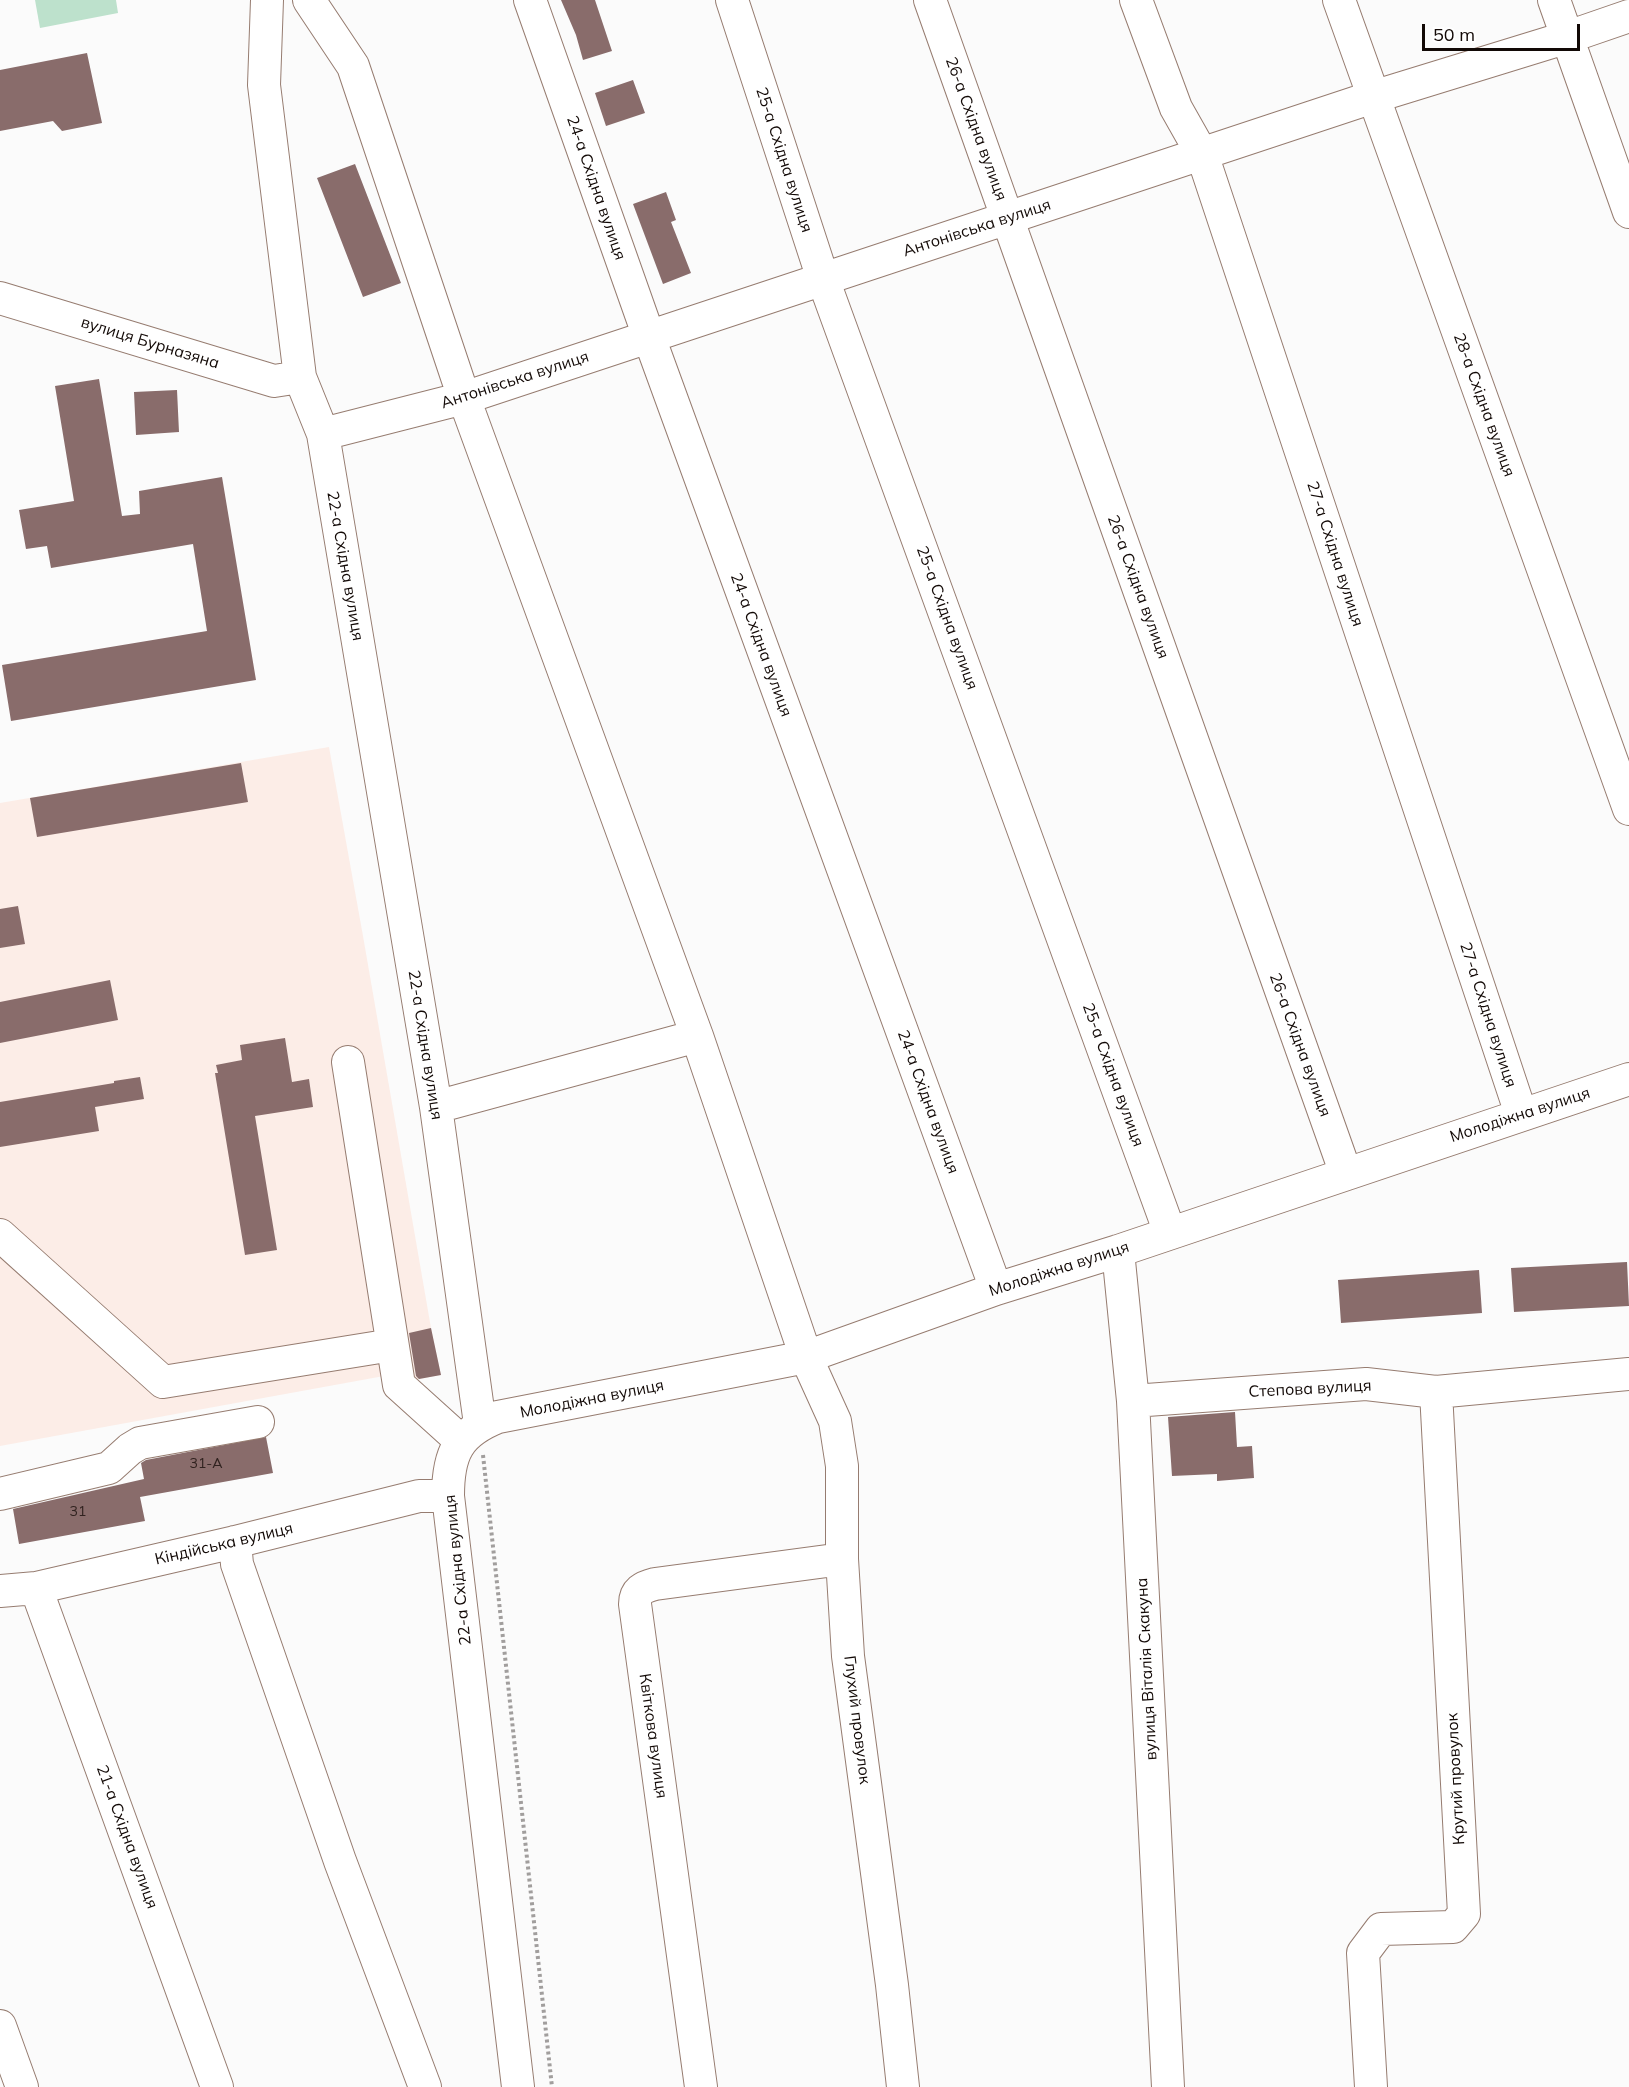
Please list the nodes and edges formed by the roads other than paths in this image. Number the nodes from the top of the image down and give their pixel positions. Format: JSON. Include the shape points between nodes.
{"nodes":[{"id":1,"x":267,"y":0,"type":"edge"},
{"id":2,"x":309,"y":0,"type":"edge"},
{"id":3,"x":530,"y":0,"type":"edge"},
{"id":4,"x":732,"y":0,"type":"edge"},
{"id":5,"x":930,"y":0,"type":"edge"},
{"id":6,"x":1136,"y":0,"type":"edge"},
{"id":7,"x":1339,"y":0,"type":"edge"},
{"id":8,"x":1554,"y":0,"type":"edge"},
{"id":9,"x":1629,"y":16,"type":"edge"},
{"id":10,"x":1568,"y":37,"type":"junction"},
{"id":11,"x":1373,"y":97,"type":"junction"},
{"id":12,"x":1202,"y":154,"type":"junction"},
{"id":13,"x":1629,"y":212,"type":"edge"},
{"id":14,"x":1007,"y":218,"type":"junction"},
{"id":15,"x":823,"y":279,"type":"junction"},
{"id":16,"x":0,"y":298,"type":"edge"},
{"id":17,"x":649,"y":337,"type":"junction"},
{"id":18,"x":300,"y":378,"type":"junction"},
{"id":19,"x":464,"y":398,"type":"junction"},
{"id":20,"x":323,"y":434,"type":"junction"},
{"id":21,"x":1629,"y":809,"type":"edge"},
{"id":22,"x":697,"y":1036,"type":"junction"},
{"id":23,"x":348,"y":1062,"type":"dead end"},
{"id":24,"x":1629,"y":1079,"type":"edge"},
{"id":25,"x":436,"y":1107,"type":"junction"},
{"id":26,"x":1521,"y":1114,"type":"junction"},
{"id":27,"x":1346,"y":1174,"type":"junction"},
{"id":28,"x":1170,"y":1233,"type":"junction"},
{"id":29,"x":0,"y":1235,"type":"edge"},
{"id":30,"x":1118,"y":1251,"type":"junction"},
{"id":31,"x":996,"y":1288,"type":"junction"},
{"id":32,"x":392,"y":1345,"type":"junction"},
{"id":33,"x":806,"y":1357,"type":"junction"},
{"id":34,"x":1629,"y":1374,"type":"edge"},
{"id":35,"x":1436,"y":1392,"type":"junction"},
{"id":36,"x":1133,"y":1401,"type":"junction"},
{"id":37,"x":258,"y":1422,"type":"dead end"},
{"id":38,"x":470,"y":1433,"type":"junction"},
{"id":39,"x":0,"y":1494,"type":"edge"},
{"id":40,"x":448,"y":1496,"type":"junction"},
{"id":41,"x":235,"y":1542,"type":"junction"},
{"id":42,"x":842,"y":1559,"type":"junction"},
{"id":43,"x":36,"y":1588,"type":"junction"},
{"id":44,"x":0,"y":1591,"type":"edge"},
{"id":45,"x":0,"y":2026,"type":"edge"},
{"id":46,"x":22,"y":2087,"type":"edge"},
{"id":47,"x":218,"y":2087,"type":"edge"},
{"id":48,"x":425,"y":2087,"type":"edge"},
{"id":49,"x":518,"y":2087,"type":"edge"},
{"id":50,"x":701,"y":2087,"type":"edge"},
{"id":51,"x":903,"y":2087,"type":"edge"},
{"id":52,"x":1168,"y":2087,"type":"edge"},
{"id":53,"x":1371,"y":2087,"type":"edge"}],
"edges":[{"from":1,"to":18,"type":"street","name":"22-а Східна вулиця","via":[[264,85]]},
{"from":2,"to":19,"type":"street","name":"Глухий провулок","via":[[353,66]]},
{"from":3,"to":17,"type":"street","name":"24-а Східна вулиця"},
{"from":4,"to":15,"type":"street","name":"25-а Східна вулиця"},
{"from":5,"to":14,"type":"street","name":"26-а Східна вулиця"},
{"from":6,"to":12,"type":"street","name":"27-а Східна вулиця","via":[[1176,108]]},
{"from":7,"to":11,"type":"street","name":"28-а Східна вулиця"},
{"from":8,"to":10,"type":"street"},
{"from":9,"to":10,"type":"street","name":"Антонівська вулиця"},
{"from":10,"to":11,"type":"street","name":"Антонівська вулиця"},
{"from":10,"to":13,"type":"street"},
{"from":11,"to":12,"type":"street","name":"Антонівська вулиця"},
{"from":11,"to":21,"type":"street","name":"28-а Східна вулиця"},
{"from":12,"to":14,"type":"street","name":"Антонівська вулиця"},
{"from":12,"to":26,"type":"street","name":"27-а Східна вулиця"},
{"from":14,"to":15,"type":"street","name":"Антонівська вулиця"},
{"from":14,"to":27,"type":"street","name":"26-а Східна вулиця"},
{"from":15,"to":17,"type":"street","name":"Антонівська вулиця"},
{"from":15,"to":28,"type":"street","name":"25-а Східна вулиця"},
{"from":16,"to":18,"type":"street","name":"вулиця Бурназяна","via":[[274,381]]},
{"from":17,"to":19,"type":"street","name":"Антонівська вулиця"},
{"from":17,"to":31,"type":"street","name":"24-а Східна вулиця"},
{"from":18,"to":20,"type":"street","name":"22-а Східна вулиця"},
{"from":19,"to":20,"type":"street","name":"Антонівська вулиця"},
{"from":19,"to":22,"type":"street","name":"Глухий провулок"},
{"from":20,"to":25,"type":"street","name":"22-а Східна вулиця"},
{"from":22,"to":25,"type":"street"},
{"from":22,"to":33,"type":"street","name":"Глухий провулок"},
{"from":23,"to":32,"type":"street"},
{"from":24,"to":26,"type":"street","name":"Молодіжна вулиця"},
{"from":25,"to":38,"type":"street","name":"22-а Східна вулиця"},
{"from":26,"to":27,"type":"street","name":"Молодіжна вулиця"},
{"from":27,"to":28,"type":"street","name":"Молодіжна вулиця"},
{"from":28,"to":30,"type":"street","name":"Молодіжна вулиця"},
{"from":29,"to":32,"type":"street","via":[[163,1382]]},
{"from":30,"to":31,"type":"street","name":"Молодіжна вулиця"},
{"from":30,"to":36,"type":"street","name":"вулиця Віталія Скакуна"},
{"from":31,"to":33,"type":"street","name":"Молодіжна вулиця"},
{"from":32,"to":38,"type":"street","via":[[399,1385]]},
{"from":33,"to":38,"type":"street","name":"Молодіжна вулиця","via":[[498,1417]]},
{"from":33,"to":42,"type":"street","name":"Глухий провулок","via":[[835,1421],[839,1440]]},
{"from":34,"to":35,"type":"street","name":"Степова вулиця"},
{"from":35,"to":36,"type":"street","name":"Степова вулиця","via":[[1365,1384]]},
{"from":35,"to":53,"type":"street","name":"Крутий провулок","via":[[1464,1914],[1453,1927],[1381,1929],[1363,1953]]},
{"from":36,"to":52,"type":"street","name":"вулиця Віталія Скакуна"},
{"from":37,"to":39,"type":"street","via":[[140,1443],[109,1468]]},
{"from":38,"to":40,"type":"street","name":"22-а Східна вулиця","via":[[450,1466]]},
{"from":40,"to":41,"type":"street","name":"Кіндійська вулиця","via":[[419,1496]]},
{"from":40,"to":49,"type":"street","name":"22-а Східна вулиця"},
{"from":41,"to":43,"type":"street","name":"Кіндійська вулиця"},
{"from":41,"to":48,"type":"street","via":[[237,1564],[340,1862]]},
{"from":42,"to":50,"type":"street","name":"Квіткова вулиця","via":[[655,1584],[636,1595]]},
{"from":42,"to":51,"type":"street","name":"Глухий провулок","via":[[848,1656]]},
{"from":43,"to":44,"type":"street","name":"Кіндійська вулиця"},
{"from":43,"to":47,"type":"street","name":"21-а Східна вулиця"},
{"from":45,"to":46,"type":"street"}]}
